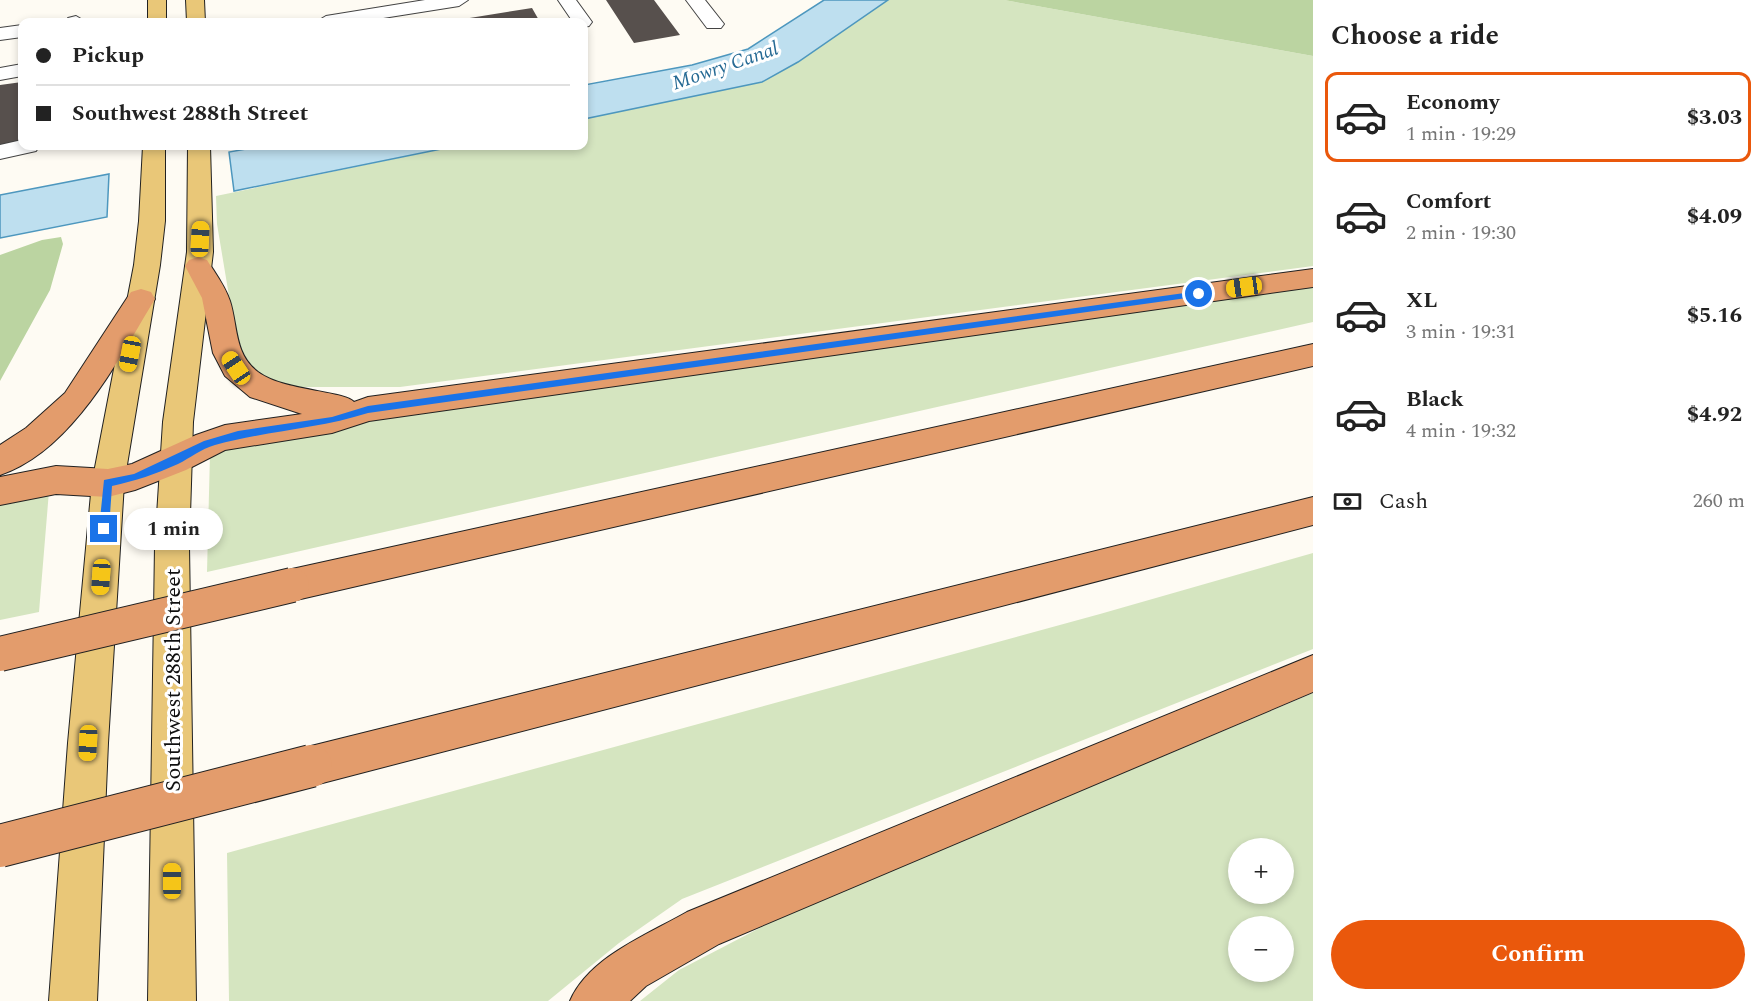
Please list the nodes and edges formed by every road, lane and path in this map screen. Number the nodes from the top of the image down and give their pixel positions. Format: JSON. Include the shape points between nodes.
{"nodes":[{"id":1,"x":157,"y":0,"type":"edge"},
{"id":2,"x":195,"y":0,"type":"edge"},
{"id":3,"x":459,"y":0,"type":"edge"},
{"id":4,"x":567,"y":0,"type":"edge"},
{"id":5,"x":695,"y":0,"type":"edge"},
{"id":6,"x":157,"y":18,"type":"edge"},
{"id":7,"x":196,"y":18,"type":"edge"},
{"id":8,"x":350,"y":18,"type":"edge"},
{"id":9,"x":579,"y":18,"type":"edge"},
{"id":10,"x":714,"y":24,"type":"dead end"},
{"id":11,"x":18,"y":32,"type":"edge"},
{"id":12,"x":0,"y":34,"type":"edge"},
{"id":13,"x":18,"y":71,"type":"edge"},
{"id":14,"x":0,"y":74,"type":"edge"},
{"id":15,"x":18,"y":148,"type":"edge"},
{"id":16,"x":154,"y":150,"type":"edge"},
{"id":17,"x":199,"y":150,"type":"edge"},
{"id":18,"x":0,"y":152,"type":"edge"},
{"id":19,"x":198,"y":266,"type":"junction"},
{"id":20,"x":1313,"y":278,"type":"edge"},
{"id":21,"x":141,"y":299,"type":"junction"},
{"id":22,"x":1313,"y":355,"type":"edge"},
{"id":23,"x":368,"y":410,"type":"junction"},
{"id":24,"x":175,"y":461,"type":"junction"},
{"id":25,"x":0,"y":462,"type":"edge"},
{"id":26,"x":108,"y":483,"type":"junction"},
{"id":27,"x":0,"y":491,"type":"edge"},
{"id":28,"x":1313,"y":512,"type":"edge"},
{"id":29,"x":0,"y":654,"type":"edge"},
{"id":30,"x":1313,"y":673,"type":"edge"},
{"id":31,"x":0,"y":846,"type":"edge"},
{"id":32,"x":73,"y":1001,"type":"edge"},
{"id":33,"x":172,"y":1001,"type":"edge"},
{"id":34,"x":594,"y":1001,"type":"edge"}],
"edges":[{"from":1,"to":6,"type":"main road"},
{"from":2,"to":7,"type":"main road"},
{"from":3,"to":8,"type":"lane"},
{"from":4,"to":9,"type":"lane"},
{"from":5,"to":10,"type":"lane"},
{"from":11,"to":12,"type":"lane"},
{"from":13,"to":14,"type":"lane"},
{"from":15,"to":18,"type":"lane"},
{"from":16,"to":21,"type":"main road","via":[[152,221]]},
{"from":17,"to":19,"type":"main road","name":"Southwest 288th Street"},
{"from":19,"to":23,"type":"highway","via":[[217,303],[228,356],[244,376],[260,388],[296,402]]},
{"from":19,"to":24,"type":"main road","name":"Southwest 288th Street"},
{"from":20,"to":23,"type":"highway"},
{"from":21,"to":25,"type":"highway","via":[[76,401],[37,437]]},
{"from":21,"to":26,"type":"main road"},
{"from":22,"to":29,"type":"highway","bridge":true},
{"from":23,"to":24,"type":"highway","via":[[332,421],[232,436]]},
{"from":24,"to":26,"type":"highway"},
{"from":24,"to":33,"type":"main road","name":"Southwest 288th Street"},
{"from":26,"to":27,"type":"highway","via":[[56,480]]},
{"from":26,"to":32,"type":"main road"},
{"from":28,"to":31,"type":"highway","bridge":true},
{"from":30,"to":34,"type":"highway","via":[[703,928],[630,970]]}]}
